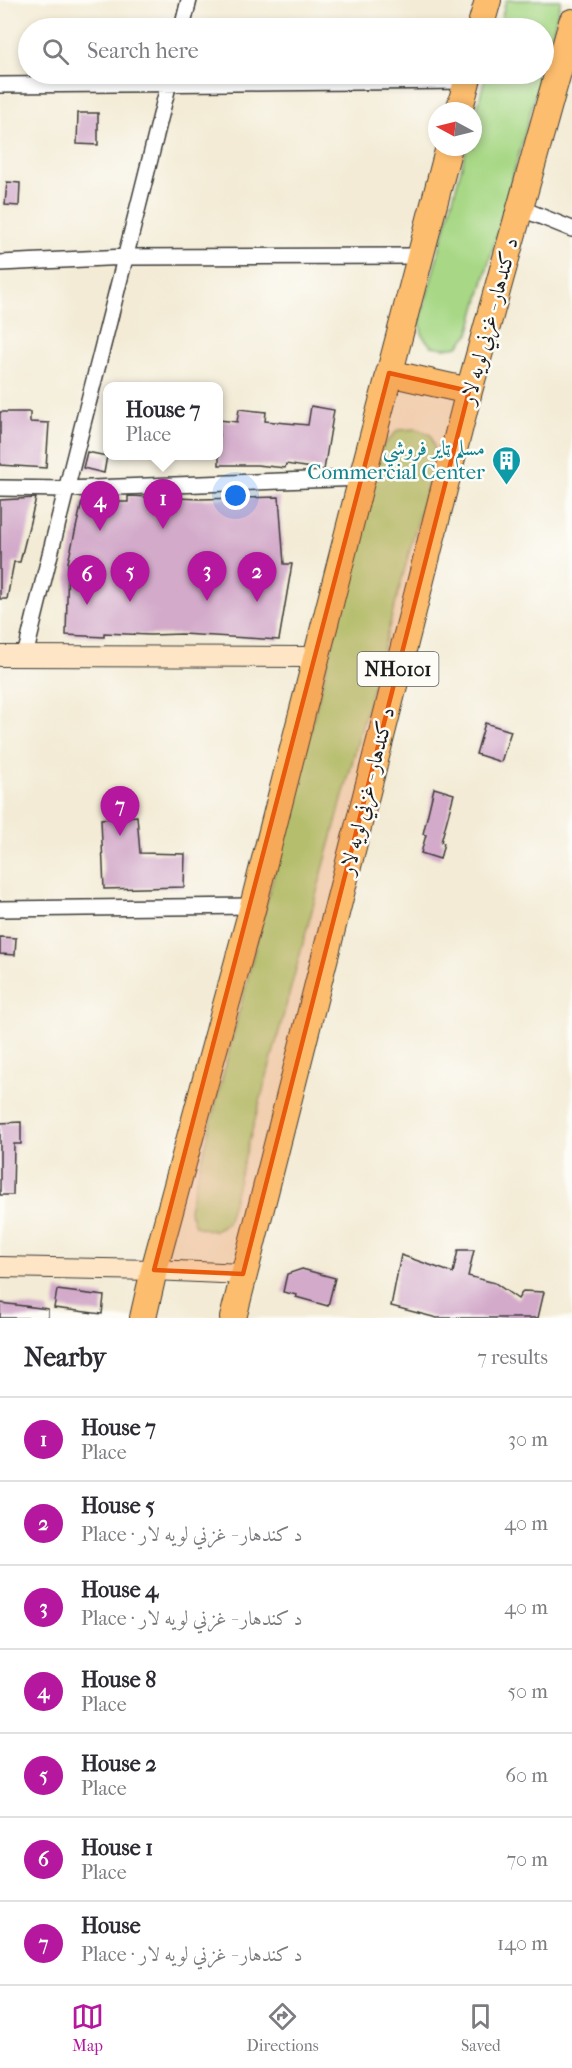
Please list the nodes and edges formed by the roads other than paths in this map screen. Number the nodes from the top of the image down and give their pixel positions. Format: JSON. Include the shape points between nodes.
{"nodes":[{"id":1,"x":189,"y":0,"type":"edge"},
{"id":2,"x":488,"y":0,"type":"edge"},
{"id":3,"x":184,"y":18,"type":"edge"},
{"id":4,"x":483,"y":18,"type":"edge"},
{"id":5,"x":572,"y":22,"type":"edge"},
{"id":6,"x":28,"y":84,"type":"edge"},
{"id":7,"x":169,"y":84,"type":"edge"},
{"id":8,"x":466,"y":84,"type":"edge"},
{"id":9,"x":0,"y":85,"type":"edge"},
{"id":10,"x":461,"y":102,"type":"edge"},
{"id":11,"x":447,"y":156,"type":"edge"},
{"id":12,"x":520,"y":208,"type":"junction"},
{"id":13,"x":572,"y":229,"type":"edge"},
{"id":14,"x":420,"y":256,"type":"junction"},
{"id":15,"x":126,"y":257,"type":"junction"},
{"id":16,"x":0,"y":263,"type":"edge"},
{"id":17,"x":389,"y":373,"type":"junction"},
{"id":18,"x":469,"y":391,"type":"junction"},
{"id":19,"x":362,"y":478,"type":"junction"},
{"id":20,"x":0,"y":488,"type":"edge"},
{"id":21,"x":65,"y":489,"type":"junction"},
{"id":22,"x":0,"y":656,"type":"edge"},
{"id":23,"x":25,"y":656,"type":"junction"},
{"id":24,"x":316,"y":657,"type":"junction"},
{"id":25,"x":253,"y":906,"type":"junction"},
{"id":26,"x":0,"y":909,"type":"edge"},
{"id":27,"x":0,"y":1267,"type":"edge"},
{"id":28,"x":154,"y":1270,"type":"junction"},
{"id":29,"x":243,"y":1274,"type":"junction"},
{"id":30,"x":143,"y":1318,"type":"edge"},
{"id":31,"x":233,"y":1318,"type":"edge"}],
"edges":[{"from":1,"to":3,"type":"street"},
{"from":2,"to":4,"type":"highway"},
{"from":5,"to":12,"type":"highway","name":"د کندهار - غزني لويه لار","number":"NH0101"},
{"from":6,"to":9,"type":"street"},
{"from":7,"to":15,"type":"street"},
{"from":8,"to":10,"type":"highway"},
{"from":11,"to":14,"type":"highway"},
{"from":12,"to":13,"type":"street"},
{"from":12,"to":18,"type":"highway","name":"د کندهار - غزني لويه لار","number":"NH0101"},
{"from":14,"to":15,"type":"street"},
{"from":14,"to":17,"type":"highway"},
{"from":15,"to":16,"type":"street"},
{"from":15,"to":21,"type":"street"},
{"from":17,"to":18,"type":"highway"},
{"from":17,"to":19,"type":"highway"},
{"from":18,"to":29,"type":"highway","name":"د کندهار - غزني لويه لار","number":"NH0101"},
{"from":19,"to":21,"type":"street"},
{"from":19,"to":24,"type":"highway"},
{"from":20,"to":21,"type":"street"},
{"from":21,"to":23,"type":"street"},
{"from":22,"to":23,"type":"street"},
{"from":23,"to":24,"type":"street"},
{"from":24,"to":25,"type":"highway"},
{"from":25,"to":26,"type":"street"},
{"from":25,"to":28,"type":"highway"},
{"from":27,"to":28,"type":"street"},
{"from":28,"to":29,"type":"street"},
{"from":28,"to":30,"type":"highway"},
{"from":29,"to":31,"type":"highway","name":"د کندهار - غزني لويه لار","number":"NH0101"}]}
